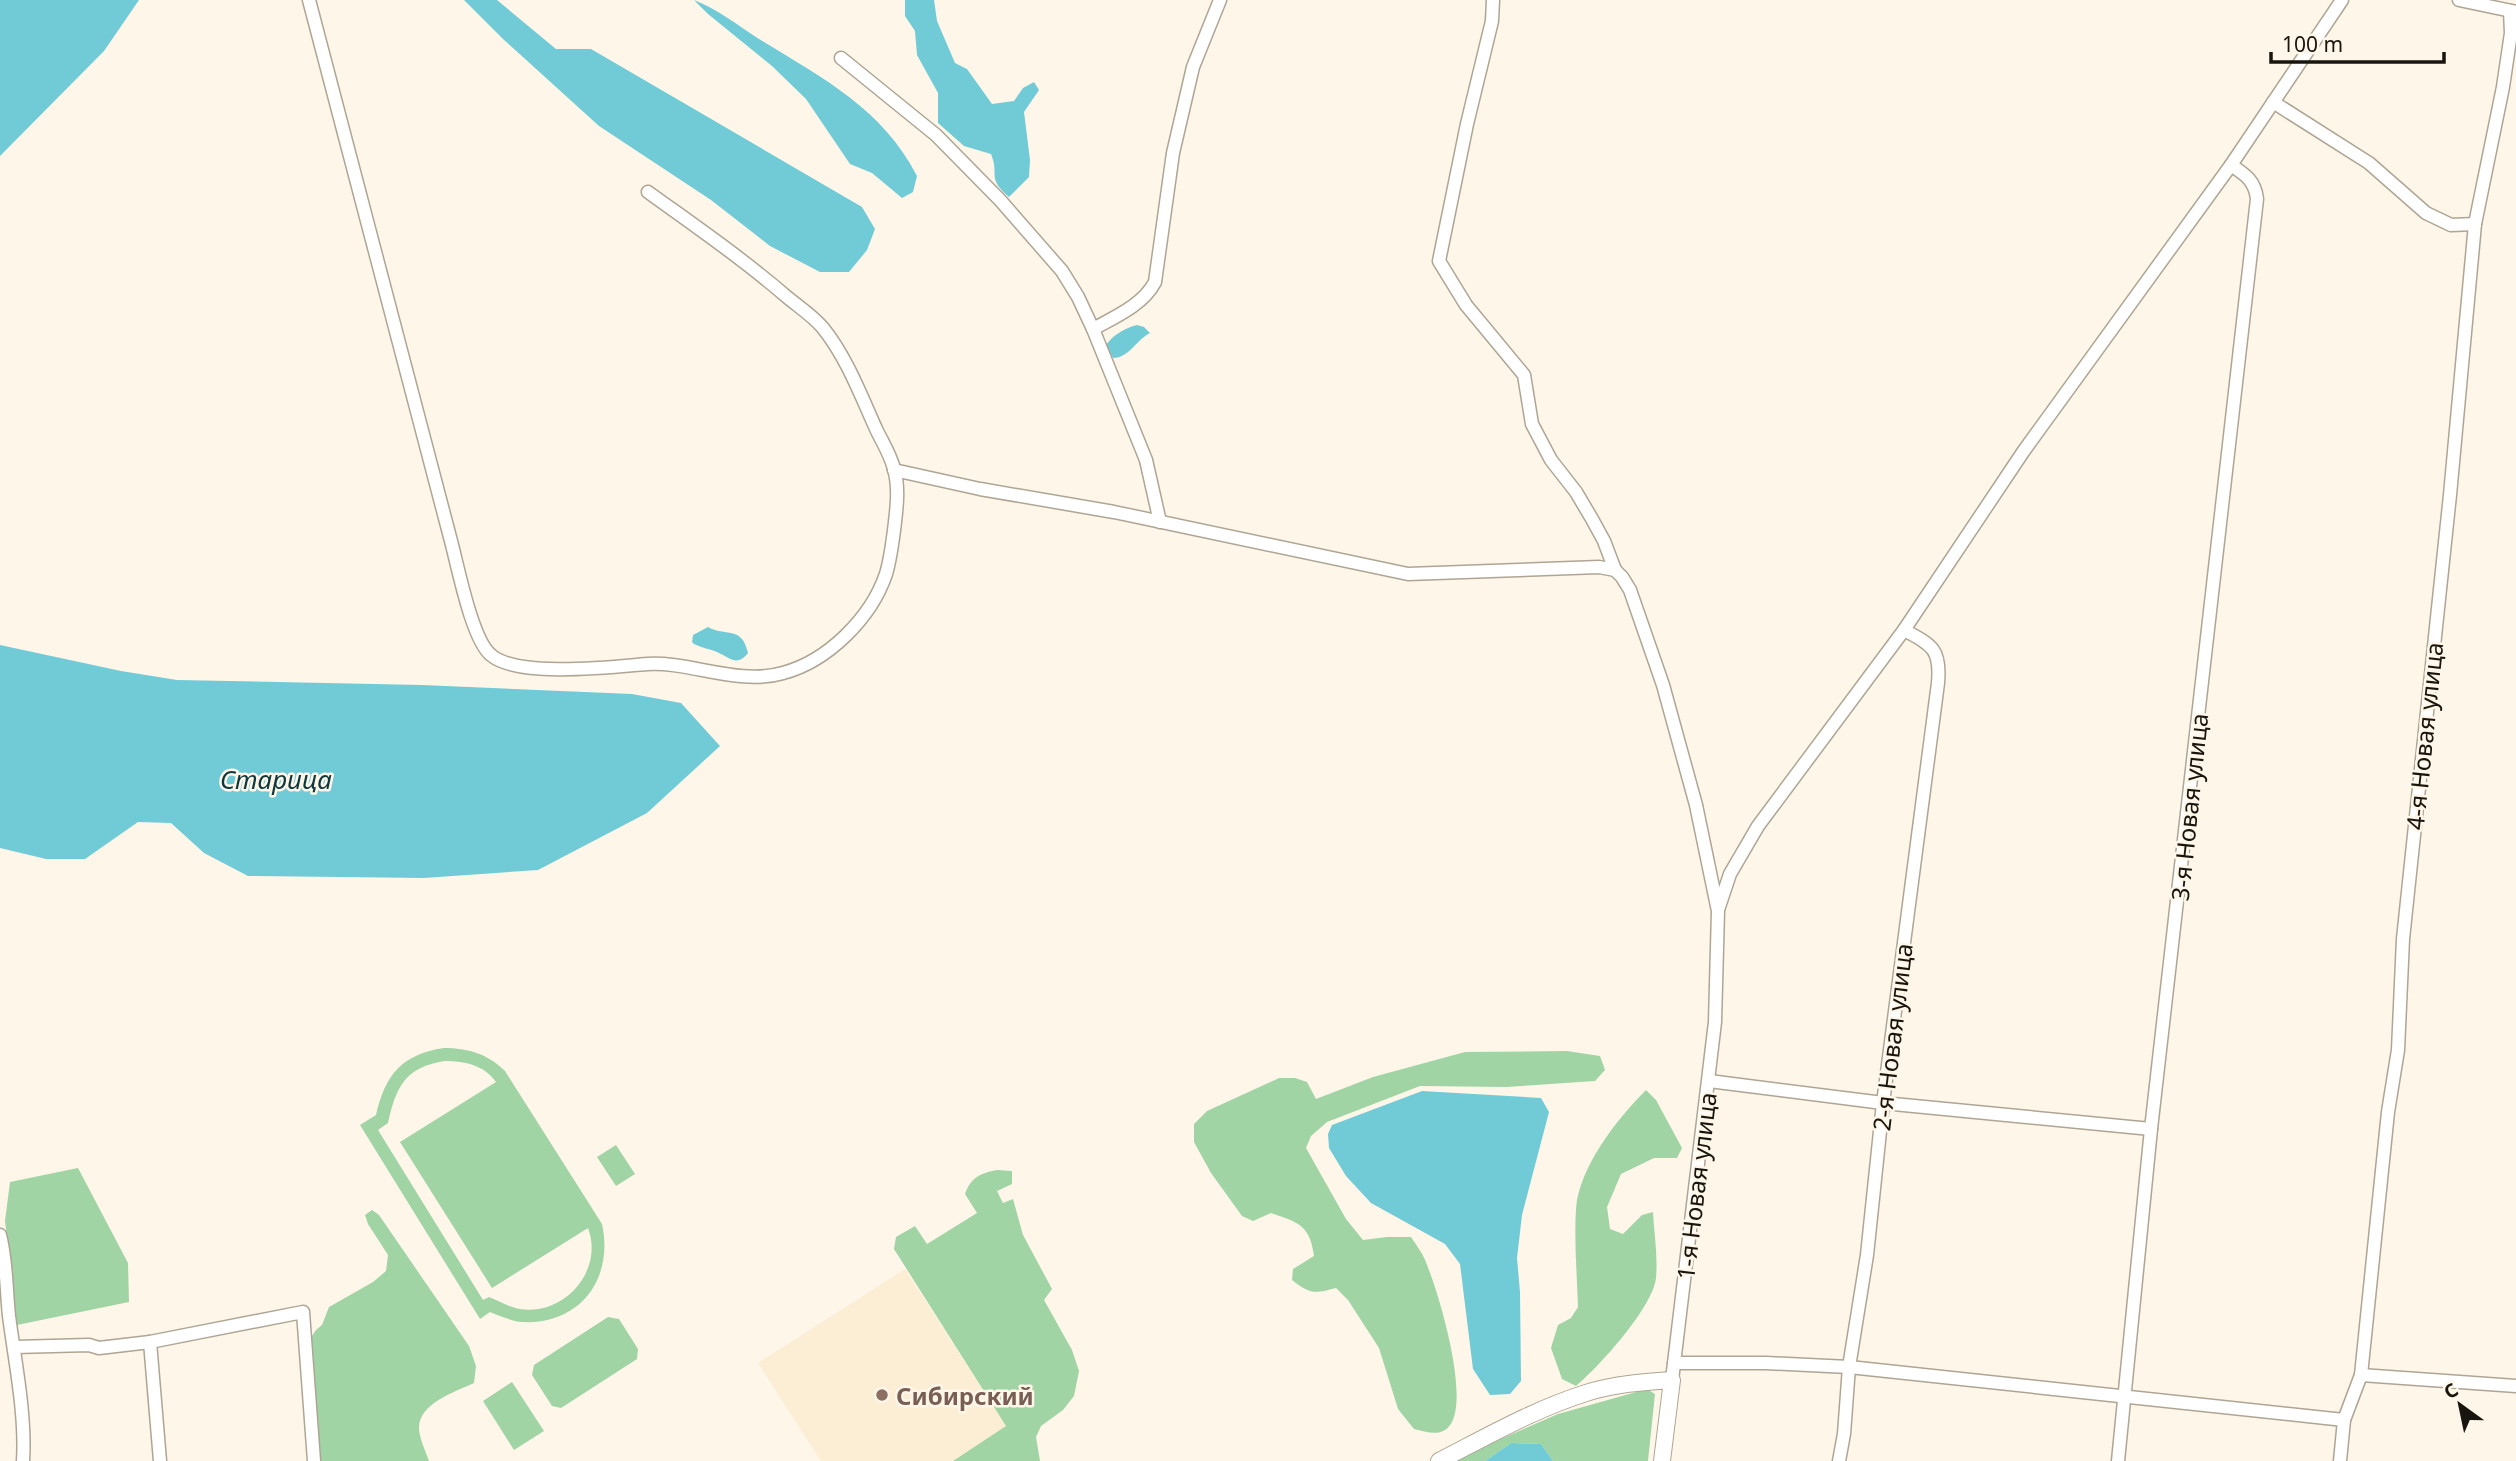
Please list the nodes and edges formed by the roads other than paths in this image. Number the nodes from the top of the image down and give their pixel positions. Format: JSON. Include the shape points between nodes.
{"nodes":[{"id":1,"x":309,"y":0,"type":"edge"},
{"id":2,"x":1220,"y":0,"type":"edge"},
{"id":3,"x":1493,"y":0,"type":"edge"},
{"id":4,"x":2342,"y":0,"type":"edge"},
{"id":5,"x":2459,"y":0,"type":"edge"},
{"id":6,"x":2513,"y":12,"type":"edge"},
{"id":7,"x":841,"y":58,"type":"dead end"},
{"id":8,"x":2273,"y":102,"type":"junction"},
{"id":9,"x":2231,"y":165,"type":"junction"},
{"id":10,"x":648,"y":192,"type":"dead end"},
{"id":11,"x":2475,"y":223,"type":"junction"},
{"id":12,"x":1093,"y":329,"type":"junction"},
{"id":13,"x":894,"y":470,"type":"junction"},
{"id":14,"x":1160,"y":522,"type":"junction"},
{"id":15,"x":1615,"y":570,"type":"junction"},
{"id":16,"x":1904,"y":630,"type":"junction"},
{"id":17,"x":1718,"y":911,"type":"junction"},
{"id":18,"x":1709,"y":1081,"type":"junction"},
{"id":19,"x":1883,"y":1103,"type":"junction"},
{"id":20,"x":2151,"y":1129,"type":"junction"},
{"id":21,"x":0,"y":1235,"type":"edge"},
{"id":22,"x":150,"y":1342,"type":"junction"},
{"id":23,"x":15,"y":1347,"type":"junction"},
{"id":24,"x":1674,"y":1363,"type":"junction"},
{"id":25,"x":1849,"y":1367,"type":"junction"},
{"id":26,"x":2361,"y":1376,"type":"junction"},
{"id":27,"x":1672,"y":1380,"type":"junction"},
{"id":28,"x":2516,"y":1386,"type":"edge"},
{"id":29,"x":2125,"y":1398,"type":"junction"},
{"id":30,"x":2344,"y":1420,"type":"junction"},
{"id":31,"x":23,"y":1461,"type":"edge"},
{"id":32,"x":160,"y":1461,"type":"edge"},
{"id":33,"x":314,"y":1461,"type":"edge"},
{"id":34,"x":1438,"y":1461,"type":"edge"},
{"id":35,"x":1662,"y":1461,"type":"edge"},
{"id":36,"x":1839,"y":1461,"type":"edge"},
{"id":37,"x":2118,"y":1461,"type":"edge"},
{"id":38,"x":2340,"y":1461,"type":"edge"}],
"edges":[{"from":1,"to":13,"type":"street","via":[[447,528],[476,630],[489,654],[522,666],[575,670],[651,664],[759,676],[798,669],[847,633],[864,614],[886,575],[894,533]]},
{"from":2,"to":12,"type":"street","via":[[1193,67],[1173,153],[1155,282],[1141,300]]},
{"from":3,"to":15,"type":"street","via":[[1439,261],[1466,305],[1524,375],[1532,424],[1592,519]]},
{"from":4,"to":8,"type":"street"},
{"from":5,"to":6,"type":"street"},
{"from":6,"to":11,"type":"street","name":"4-я Новая улица"},
{"from":7,"to":12,"type":"street","via":[[936,135],[1000,200],[1062,271]]},
{"from":8,"to":9,"type":"street"},
{"from":8,"to":11,"type":"street","via":[[2370,163],[2426,213],[2451,225]]},
{"from":9,"to":16,"type":"street","via":[[2023,452]]},
{"from":9,"to":20,"type":"street","name":"3-я Новая улица","via":[[2249,177],[2257,200]]},
{"from":10,"to":13,"type":"street","via":[[821,325],[846,365]]},
{"from":11,"to":26,"type":"street","name":"4-я Новая улица","via":[[2403,939],[2398,1050]]},
{"from":12,"to":14,"type":"street","via":[[1146,460]]},
{"from":13,"to":14,"type":"street"},
{"from":14,"to":15,"type":"street","via":[[1408,574],[1581,566]]},
{"from":15,"to":17,"type":"street","via":[[1630,590],[1663,685],[1696,804]]},
{"from":16,"to":17,"type":"street","via":[[1758,826],[1730,874]]},
{"from":16,"to":19,"type":"street","name":"2-я Новая улица","via":[[1927,642],[1940,664]]},
{"from":17,"to":18,"type":"street","name":"1-я Новая улица"},
{"from":18,"to":19,"type":"street"},
{"from":18,"to":24,"type":"street","name":"1-я Новая улица"},
{"from":19,"to":20,"type":"street"},
{"from":19,"to":25,"type":"street","name":"2-я Новая улица","via":[[1867,1255]]},
{"from":20,"to":29,"type":"street","name":"3-я Новая улица"},
{"from":21,"to":23,"type":"street"},
{"from":22,"to":23,"type":"street","via":[[99,1348]]},
{"from":22,"to":32,"type":"street"},
{"from":22,"to":33,"type":"street","via":[[303,1311]]},
{"from":23,"to":31,"type":"street"},
{"from":24,"to":25,"type":"street"},
{"from":24,"to":27,"type":"street","name":"1-я Новая улица"},
{"from":25,"to":29,"type":"street"},
{"from":25,"to":36,"type":"street","name":"2-я Новая улица"},
{"from":26,"to":28,"type":"street"},
{"from":26,"to":30,"type":"street","name":"4-я Новая улица"},
{"from":27,"to":34,"type":"street","via":[[1622,1384],[1586,1393]]},
{"from":27,"to":35,"type":"street","name":"1-я Новая улица"},
{"from":29,"to":30,"type":"street"},
{"from":29,"to":37,"type":"street","name":"3-я Новая улица"},
{"from":30,"to":38,"type":"street","name":"4-я Новая улица"}]}
